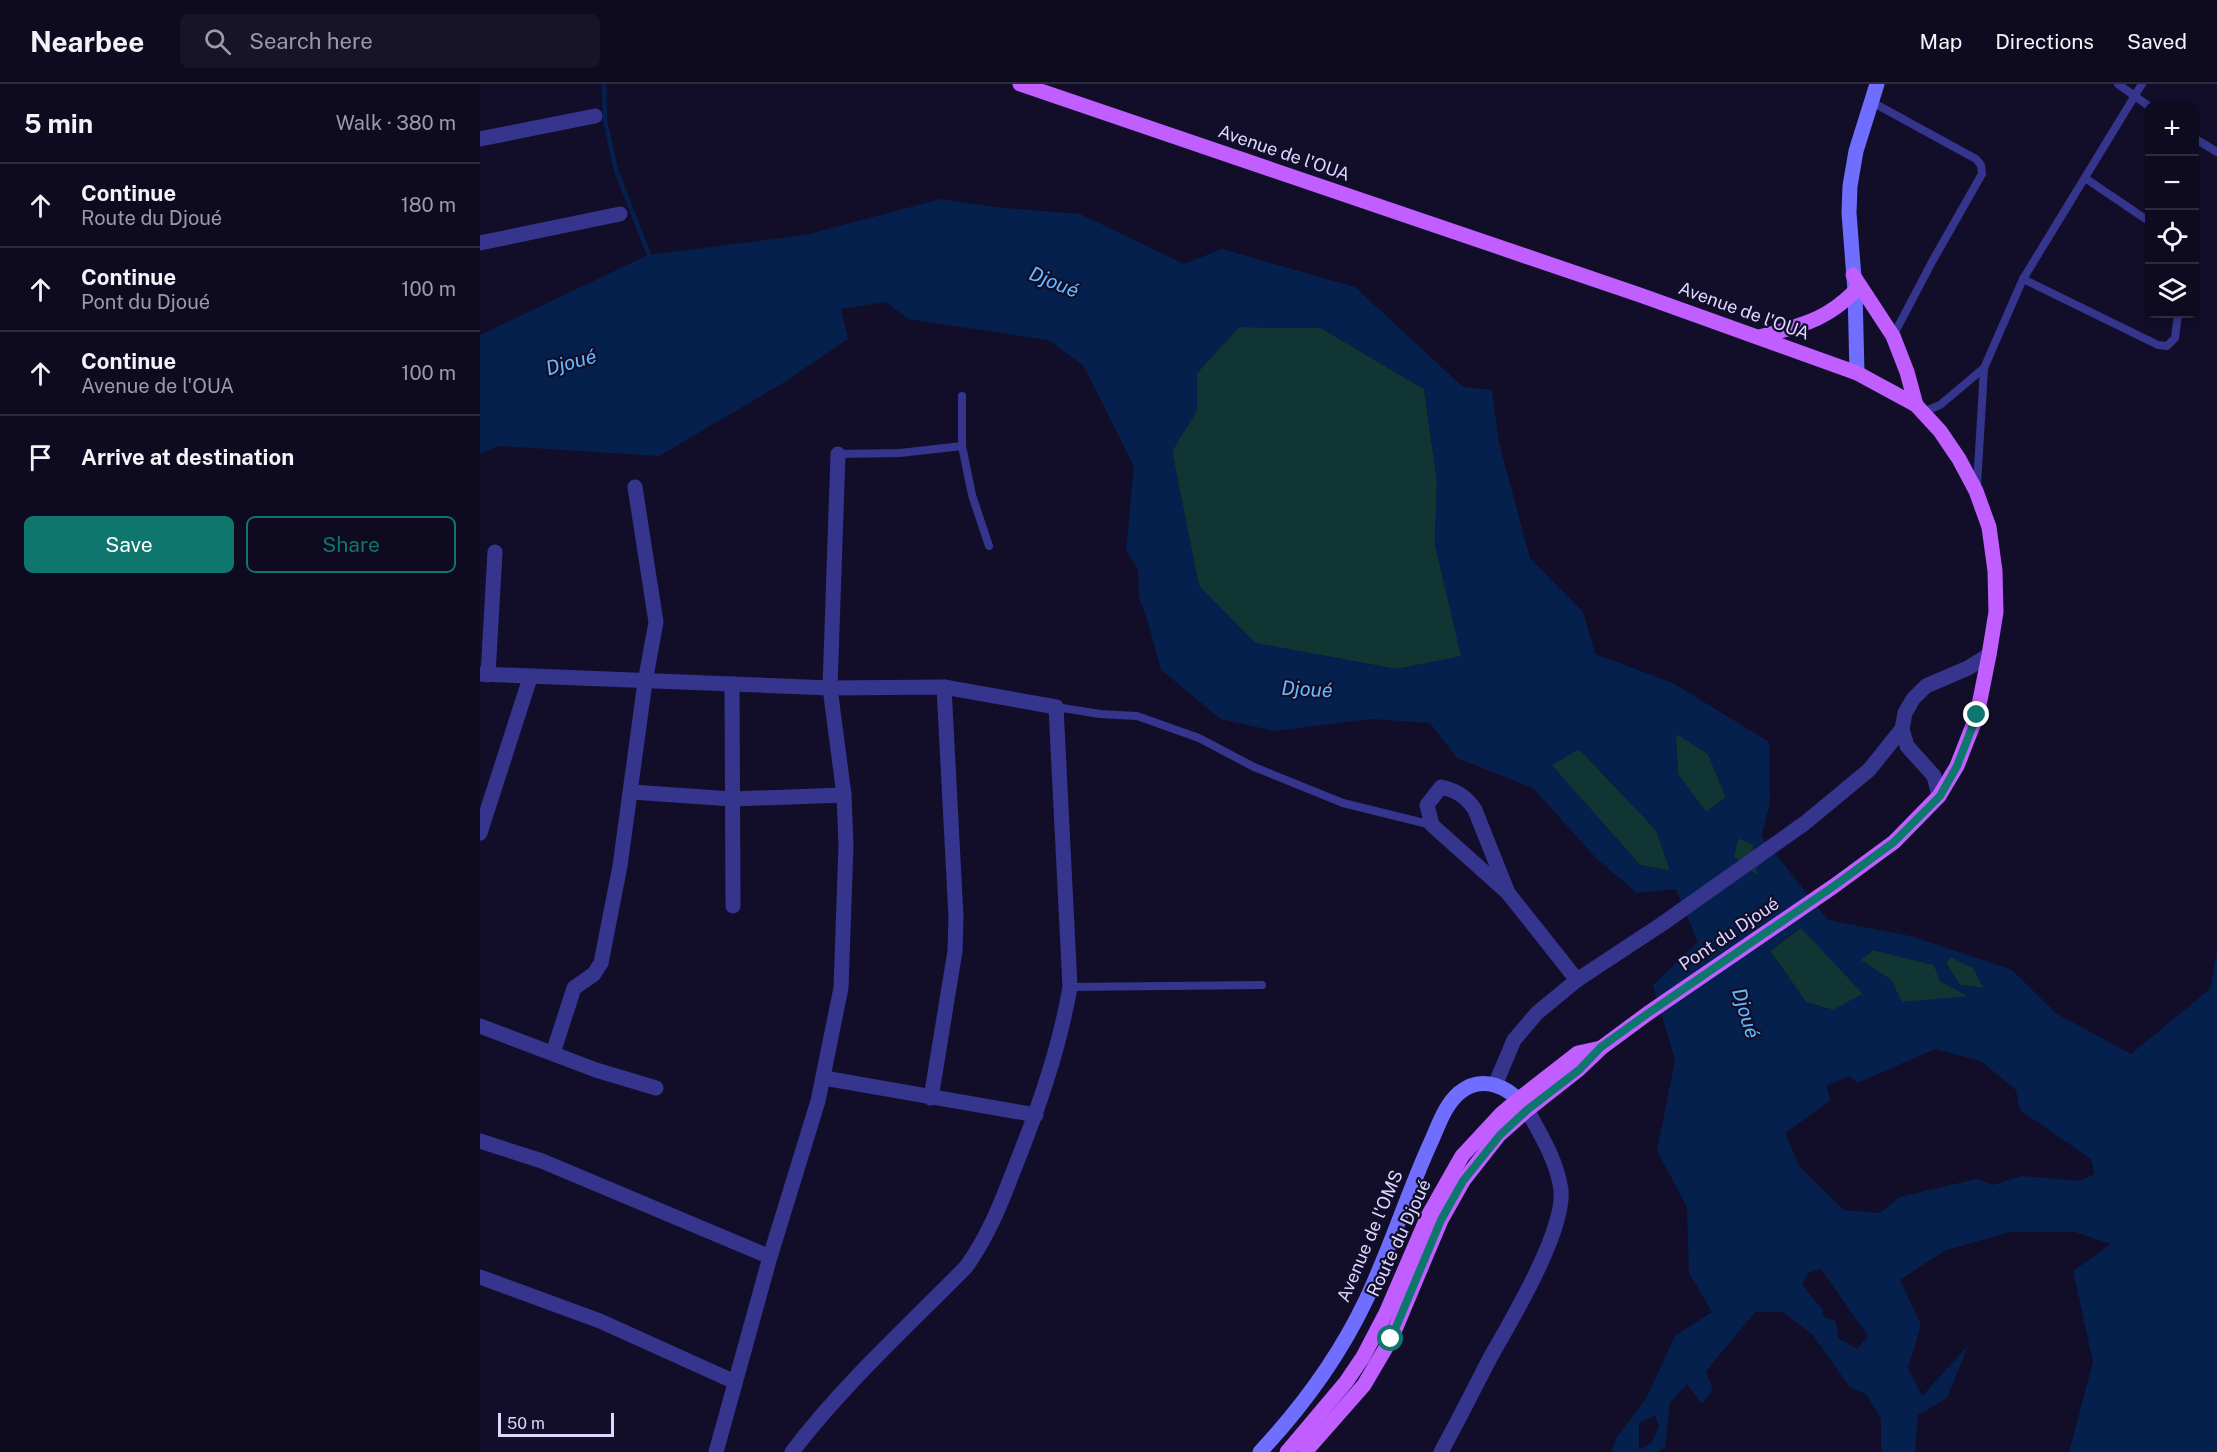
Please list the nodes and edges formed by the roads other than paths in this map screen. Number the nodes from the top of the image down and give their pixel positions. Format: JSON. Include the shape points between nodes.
{"nodes":[{"id":1,"x":1020,"y":84,"type":"edge"},
{"id":2,"x":1877,"y":84,"type":"edge"},
{"id":3,"x":2118,"y":84,"type":"edge"},
{"id":4,"x":2142,"y":84,"type":"edge"},
{"id":5,"x":2134,"y":95,"type":"junction"},
{"id":6,"x":1870,"y":101,"type":"junction"},
{"id":7,"x":2145,"y":103,"type":"edge"},
{"id":8,"x":595,"y":116,"type":"dead end"},
{"id":9,"x":480,"y":140,"type":"edge"},
{"id":10,"x":2199,"y":141,"type":"edge"},
{"id":11,"x":2217,"y":152,"type":"edge"},
{"id":12,"x":2085,"y":178,"type":"junction"},
{"id":13,"x":620,"y":214,"type":"dead end"},
{"id":14,"x":2145,"y":219,"type":"edge"},
{"id":15,"x":480,"y":243,"type":"edge"},
{"id":16,"x":1853,"y":275,"type":"junction"},
{"id":17,"x":2023,"y":279,"type":"junction"},
{"id":18,"x":1855,"y":291,"type":"junction"},
{"id":19,"x":2178,"y":318,"type":"edge"},
{"id":20,"x":1893,"y":336,"type":"junction"},
{"id":21,"x":1760,"y":337,"type":"junction"},
{"id":22,"x":1984,"y":368,"type":"junction"},
{"id":23,"x":1857,"y":373,"type":"junction"},
{"id":24,"x":962,"y":396,"type":"dead end"},
{"id":25,"x":1919,"y":409,"type":"junction"},
{"id":26,"x":962,"y":446,"type":"junction"},
{"id":27,"x":838,"y":454,"type":"joint"},
{"id":28,"x":635,"y":487,"type":"dead end"},
{"id":29,"x":1976,"y":491,"type":"junction"},
{"id":30,"x":989,"y":546,"type":"dead end"},
{"id":31,"x":495,"y":552,"type":"dead end"},
{"id":32,"x":1989,"y":655,"type":"junction"},
{"id":33,"x":484,"y":675,"type":"edge"},
{"id":34,"x":530,"y":678,"type":"junction"},
{"id":35,"x":645,"y":682,"type":"junction"},
{"id":36,"x":732,"y":684,"type":"junction"},
{"id":37,"x":944,"y":687,"type":"junction"},
{"id":38,"x":830,"y":688,"type":"junction"},
{"id":39,"x":1056,"y":707,"type":"junction"},
{"id":40,"x":1902,"y":729,"type":"junction"},
{"id":41,"x":632,"y":792,"type":"junction"},
{"id":42,"x":844,"y":795,"type":"junction"},
{"id":43,"x":1940,"y":796,"type":"junction"},
{"id":44,"x":732,"y":799,"type":"junction"},
{"id":45,"x":1432,"y":825,"type":"junction"},
{"id":46,"x":480,"y":833,"type":"edge"},
{"id":47,"x":1834,"y":886,"type":"joint"},
{"id":48,"x":1508,"y":893,"type":"junction"},
{"id":49,"x":733,"y":906,"type":"dead end"},
{"id":50,"x":1577,"y":980,"type":"junction"},
{"id":51,"x":1262,"y":985,"type":"dead end"},
{"id":52,"x":1070,"y":987,"type":"junction"},
{"id":53,"x":1647,"y":1014,"type":"joint"},
{"id":54,"x":480,"y":1026,"type":"edge"},
{"id":55,"x":553,"y":1053,"type":"junction"},
{"id":56,"x":824,"y":1077,"type":"junction"},
{"id":57,"x":1495,"y":1085,"type":"junction"},
{"id":58,"x":656,"y":1088,"type":"dead end"},
{"id":59,"x":931,"y":1098,"type":"junction"},
{"id":60,"x":1523,"y":1105,"type":"junction"},
{"id":61,"x":1036,"y":1115,"type":"junction"},
{"id":62,"x":480,"y":1141,"type":"edge"},
{"id":63,"x":770,"y":1257,"type":"junction"},
{"id":64,"x":482,"y":1280,"type":"edge"},
{"id":65,"x":735,"y":1382,"type":"junction"},
{"id":66,"x":716,"y":1452,"type":"edge"},
{"id":67,"x":792,"y":1452,"type":"edge"},
{"id":68,"x":1260,"y":1452,"type":"edge"},
{"id":69,"x":1287,"y":1452,"type":"edge"},
{"id":70,"x":1305,"y":1452,"type":"edge"},
{"id":71,"x":1441,"y":1452,"type":"edge"}],
"edges":[{"from":1,"to":21,"type":"main road","name":"Avenue de l'OUA"},
{"from":2,"to":6,"type":"street"},
{"from":3,"to":5,"type":"lane"},
{"from":4,"to":5,"type":"lane"},
{"from":5,"to":7,"type":"lane"},
{"from":5,"to":12,"type":"lane"},
{"from":6,"to":16,"type":"street","via":[[1850,186]]},
{"from":6,"to":20,"type":"lane","via":[[1976,159],[1982,174]]},
{"from":8,"to":9,"type":"street"},
{"from":10,"to":11,"type":"lane"},
{"from":12,"to":14,"type":"lane"},
{"from":12,"to":17,"type":"lane"},
{"from":13,"to":15,"type":"street"},
{"from":16,"to":18,"type":"street"},
{"from":16,"to":20,"type":"main road"},
{"from":17,"to":19,"type":"lane","via":[[2158,345],[2167,346],[2175,338]]},
{"from":17,"to":22,"type":"lane"},
{"from":18,"to":21,"type":"main road","via":[[1829,314]]},
{"from":18,"to":23,"type":"street"},
{"from":20,"to":25,"type":"main road"},
{"from":21,"to":23,"type":"main road","name":"Avenue de l'OUA"},
{"from":22,"to":25,"type":"lane","via":[[1940,405]]},
{"from":22,"to":29,"type":"lane"},
{"from":23,"to":25,"type":"main road","name":"Avenue de l'OUA"},
{"from":24,"to":26,"type":"lane"},
{"from":25,"to":29,"type":"main road","name":"Avenue de l'OUA","via":[[1940,431]]},
{"from":26,"to":27,"type":"lane"},
{"from":26,"to":30,"type":"lane","via":[[972,495]]},
{"from":27,"to":38,"type":"street"},
{"from":28,"to":35,"type":"street","via":[[656,622]]},
{"from":29,"to":32,"type":"main road","name":"Avenue de l'OUA","via":[[1989,527],[1995,571],[1996,612]]},
{"from":31,"to":33,"type":"street"},
{"from":32,"to":40,"type":"street","via":[[1926,686],[1905,713]]},
{"from":32,"to":43,"type":"main road","name":"Avenue de l'OUA","via":[[1977,715]]},
{"from":33,"to":34,"type":"street"},
{"from":34,"to":35,"type":"street"},
{"from":34,"to":46,"type":"street"},
{"from":35,"to":36,"type":"street"},
{"from":35,"to":41,"type":"street"},
{"from":36,"to":38,"type":"street"},
{"from":36,"to":44,"type":"street"},
{"from":37,"to":38,"type":"street"},
{"from":37,"to":39,"type":"street"},
{"from":37,"to":59,"type":"street","via":[[955,951]]},
{"from":38,"to":42,"type":"street"},
{"from":39,"to":45,"type":"lane","via":[[1137,716],[1199,738],[1254,767],[1343,803]]},
{"from":39,"to":52,"type":"street"},
{"from":40,"to":43,"type":"street","via":[[1907,746],[1934,776]]},
{"from":40,"to":50,"type":"street","via":[[1869,770],[1805,823]]},
{"from":41,"to":44,"type":"street"},
{"from":41,"to":55,"type":"street","via":[[601,963],[594,974],[574,988]]},
{"from":42,"to":44,"type":"street"},
{"from":42,"to":56,"type":"street","via":[[841,988]]},
{"from":43,"to":47,"type":"main road","name":"Avenue de l'OUA","via":[[1894,842]]},
{"from":44,"to":49,"type":"street"},
{"from":45,"to":48,"type":"street"},
{"from":45,"to":48,"type":"street","via":[[1427,805],[1441,787],[1467,797]]},
{"from":47,"to":53,"type":"main road","name":"Pont du Djoué"},
{"from":48,"to":50,"type":"street"},
{"from":50,"to":57,"type":"street","via":[[1537,1013],[1514,1040]]},
{"from":51,"to":52,"type":"lane"},
{"from":52,"to":61,"type":"street","via":[[1064,1023]]},
{"from":53,"to":60,"type":"main road","name":"Route du Djoué","via":[[1601,1047],[1578,1053]]},
{"from":54,"to":55,"type":"street"},
{"from":55,"to":58,"type":"street"},
{"from":56,"to":59,"type":"street"},
{"from":56,"to":63,"type":"street"},
{"from":57,"to":60,"type":"street"},
{"from":57,"to":68,"type":"street","name":"Avenue de l'OMS","via":[[1472,1084],[1444,1112],[1366,1299],[1342,1346],[1313,1391]]},
{"from":59,"to":61,"type":"street"},
{"from":60,"to":69,"type":"main road","name":"Route du Djoué","via":[[1501,1114],[1462,1156],[1428,1216],[1363,1357],[1347,1383]]},
{"from":60,"to":70,"type":"main road","name":"Route du Djoué","via":[[1463,1181],[1441,1220],[1391,1339],[1364,1385]]},
{"from":60,"to":71,"type":"street","via":[[1544,1139],[1554,1165],[1561,1191],[1558,1217],[1533,1280]]},
{"from":61,"to":67,"type":"street","via":[[980,1248]]},
{"from":62,"to":63,"type":"street","via":[[542,1161]]},
{"from":63,"to":65,"type":"street"},
{"from":64,"to":65,"type":"street","via":[[600,1321]]},
{"from":65,"to":66,"type":"street"}]}
